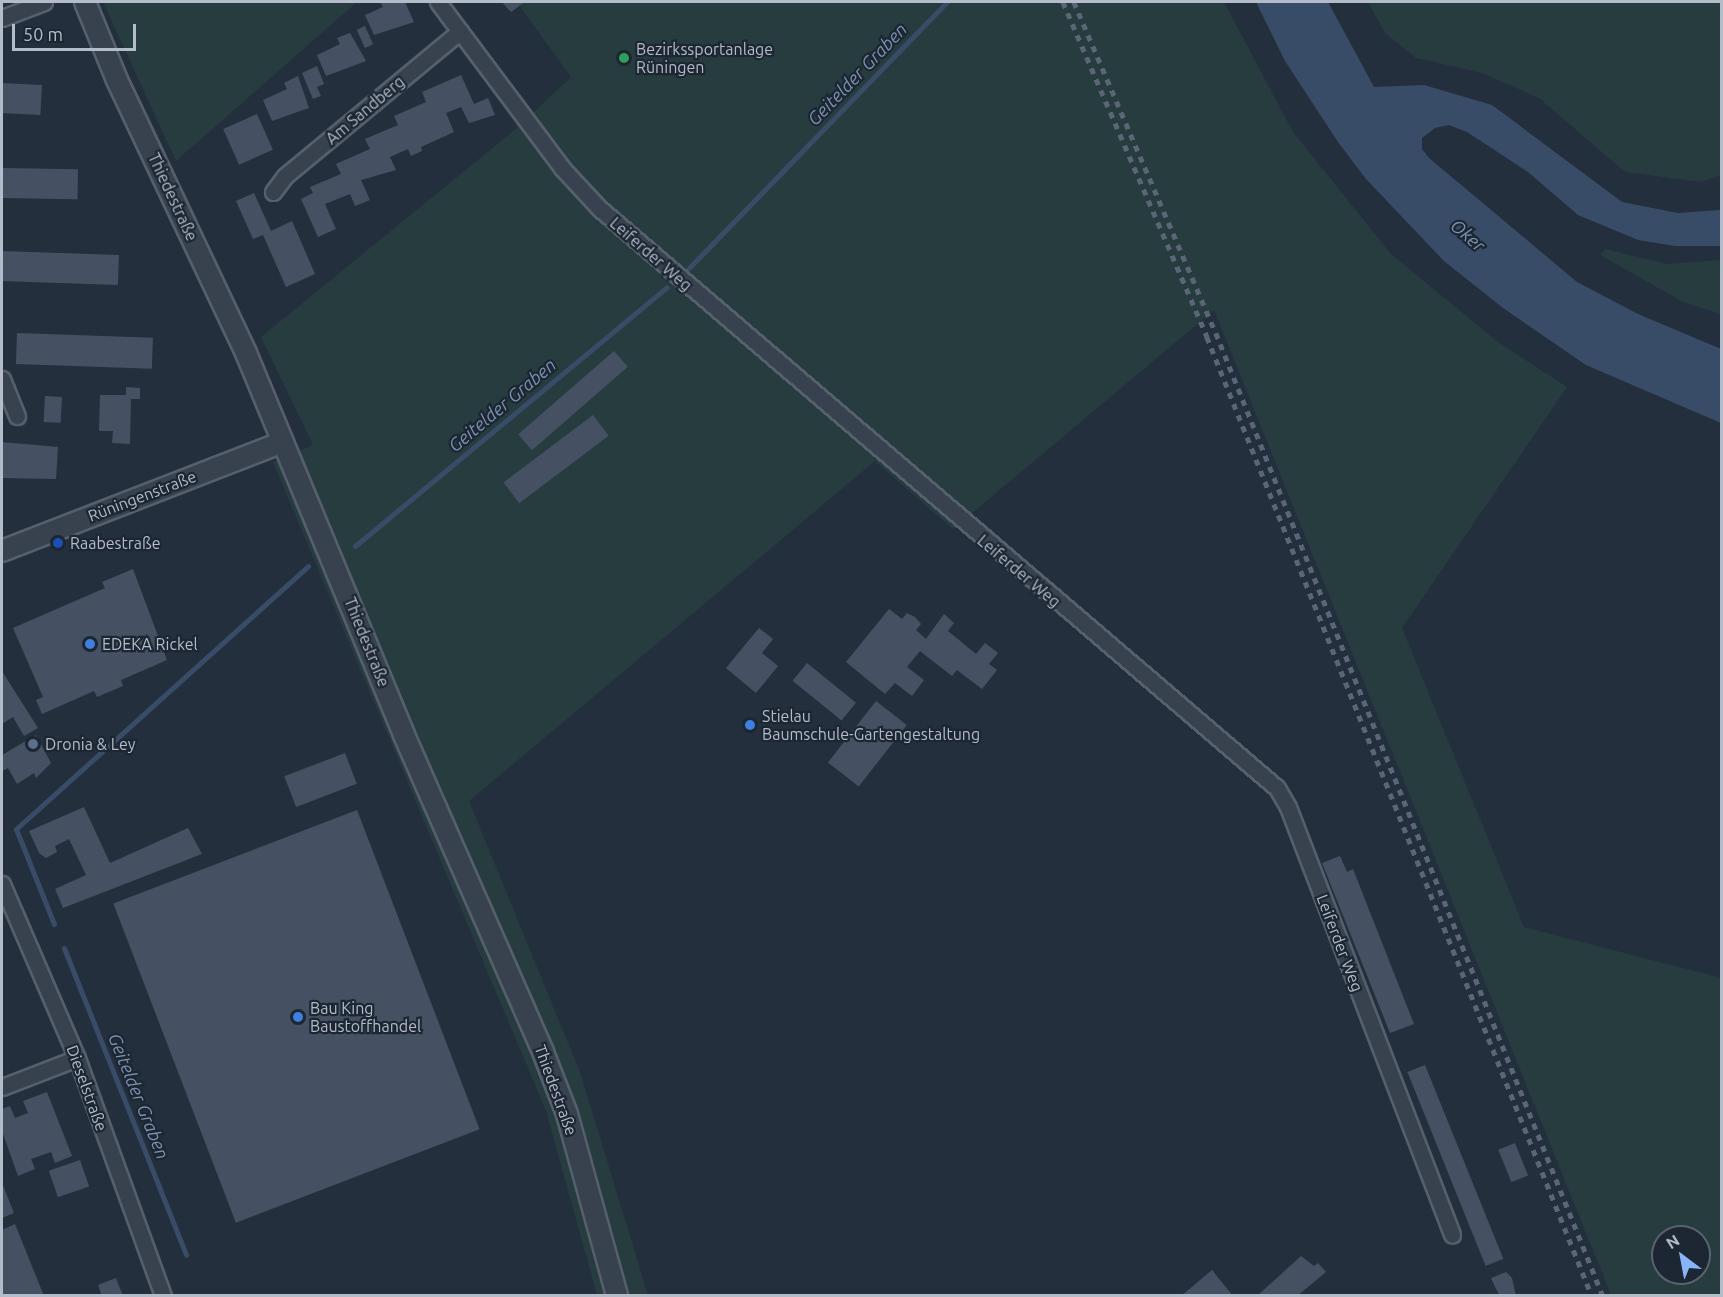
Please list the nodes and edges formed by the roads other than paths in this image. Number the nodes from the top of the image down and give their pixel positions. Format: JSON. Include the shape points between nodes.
{"nodes":[{"id":1,"x":44,"y":2,"type":"edge"},
{"id":2,"x":85,"y":2,"type":"edge"},
{"id":3,"x":438,"y":2,"type":"edge"},
{"id":4,"x":2,"y":18,"type":"edge"},
{"id":5,"x":460,"y":31,"type":"junction"},
{"id":6,"x":273,"y":192,"type":"dead end"},
{"id":7,"x":2,"y":380,"type":"edge"},
{"id":8,"x":17,"y":416,"type":"dead end"},
{"id":9,"x":284,"y":442,"type":"junction"},
{"id":10,"x":2,"y":551,"type":"edge"},
{"id":11,"x":2,"y":884,"type":"edge"},
{"id":12,"x":77,"y":1058,"type":"junction"},
{"id":13,"x":2,"y":1087,"type":"edge"},
{"id":14,"x":1452,"y":1235,"type":"dead end"},
{"id":15,"x":163,"y":1296,"type":"edge"},
{"id":16,"x":617,"y":1296,"type":"edge"}],
"edges":[{"from":1,"to":4,"type":"street"},
{"from":2,"to":9,"type":"street","name":"Thiedestraße"},
{"from":3,"to":5,"type":"street","name":"Leiferder Weg"},
{"from":5,"to":6,"type":"street","name":"Am Sandberg","via":[[285,177]]},
{"from":5,"to":14,"type":"street","name":"Leiferder Weg","via":[[562,168],[599,208],[1277,788]]},
{"from":7,"to":8,"type":"street"},
{"from":9,"to":10,"type":"street","name":"Rüningenstraße"},
{"from":9,"to":16,"type":"street","name":"Thiedestraße","via":[[567,1114]]},
{"from":11,"to":12,"type":"street","name":"Dieselstraße"},
{"from":12,"to":13,"type":"street"},
{"from":12,"to":15,"type":"street","name":"Dieselstraße"}]}
